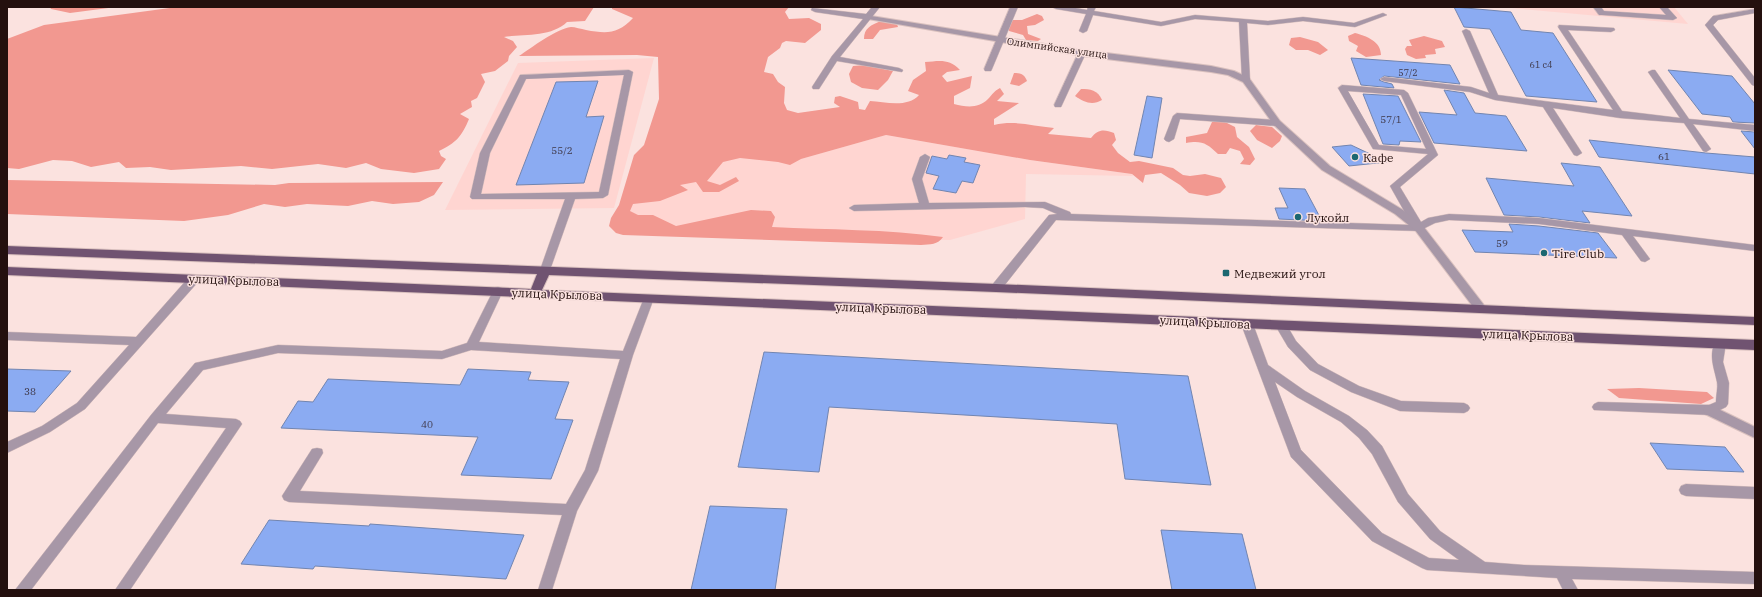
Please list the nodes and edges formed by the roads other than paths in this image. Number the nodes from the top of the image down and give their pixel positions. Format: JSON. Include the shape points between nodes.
{"nodes":[{"id":1,"x":876,"y":7,"type":"edge"},
{"id":2,"x":1014,"y":7,"type":"edge"},
{"id":3,"x":1056,"y":7,"type":"edge"},
{"id":4,"x":1597,"y":7,"type":"edge"},
{"id":5,"x":1663,"y":7,"type":"edge"},
{"id":6,"x":815,"y":10,"type":"dead end"},
{"id":7,"x":1091,"y":10,"type":"edge"},
{"id":8,"x":1755,"y":11,"type":"edge"},
{"id":9,"x":1383,"y":15,"type":"dead end"},
{"id":10,"x":868,"y":17,"type":"junction"},
{"id":11,"x":1243,"y":20,"type":"junction"},
{"id":12,"x":1611,"y":30,"type":"dead end"},
{"id":13,"x":1083,"y":31,"type":"dead end"},
{"id":14,"x":1466,"y":31,"type":"dead end"},
{"id":15,"x":1000,"y":40,"type":"junction"},
{"id":16,"x":1082,"y":53,"type":"junction"},
{"id":17,"x":835,"y":58,"type":"junction"},
{"id":18,"x":988,"y":69,"type":"dead end"},
{"id":19,"x":899,"y":70,"type":"dead end"},
{"id":20,"x":1652,"y":72,"type":"dead end"},
{"id":21,"x":1384,"y":78,"type":"dead end"},
{"id":22,"x":1246,"y":80,"type":"junction"},
{"id":23,"x":1755,"y":83,"type":"edge"},
{"id":24,"x":816,"y":86,"type":"dead end"},
{"id":25,"x":1495,"y":97,"type":"junction"},
{"id":26,"x":1058,"y":105,"type":"dead end"},
{"id":27,"x":1547,"y":106,"type":"junction"},
{"id":28,"x":1620,"y":115,"type":"junction"},
{"id":29,"x":1686,"y":121,"type":"junction"},
{"id":30,"x":1277,"y":123,"type":"junction"},
{"id":31,"x":1755,"y":128,"type":"edge"},
{"id":32,"x":1169,"y":139,"type":"dead end"},
{"id":33,"x":1706,"y":149,"type":"dead end"},
{"id":34,"x":1432,"y":152,"type":"junction"},
{"id":35,"x":1576,"y":153,"type":"dead end"},
{"id":36,"x":925,"y":157,"type":"dead end"},
{"id":37,"x":571,"y":196,"type":"junction"},
{"id":38,"x":925,"y":206,"type":"junction"},
{"id":39,"x":854,"y":208,"type":"dead end"},
{"id":40,"x":1074,"y":217,"type":"junction"},
{"id":41,"x":1419,"y":228,"type":"junction"},
{"id":42,"x":1625,"y":232,"type":"junction"},
{"id":43,"x":1755,"y":248,"type":"edge"},
{"id":44,"x":7,"y":250,"type":"edge"},
{"id":45,"x":1645,"y":259,"type":"dead end"},
{"id":46,"x":545,"y":270,"type":"junction"},
{"id":47,"x":7,"y":271,"type":"edge"},
{"id":48,"x":194,"y":279,"type":"junction"},
{"id":49,"x":996,"y":288,"type":"junction"},
{"id":50,"x":498,"y":291,"type":"junction"},
{"id":51,"x":535,"y":293,"type":"junction"},
{"id":52,"x":649,"y":298,"type":"junction"},
{"id":53,"x":1481,"y":309,"type":"junction"},
{"id":54,"x":1755,"y":321,"type":"edge"},
{"id":55,"x":1247,"y":324,"type":"junction"},
{"id":56,"x":1282,"y":325,"type":"junction"},
{"id":57,"x":7,"y":336,"type":"edge"},
{"id":58,"x":138,"y":341,"type":"junction"},
{"id":59,"x":1720,"y":343,"type":"junction"},
{"id":60,"x":1755,"y":345,"type":"edge"},
{"id":61,"x":470,"y":346,"type":"junction"},
{"id":62,"x":627,"y":355,"type":"junction"},
{"id":63,"x":1263,"y":366,"type":"junction"},
{"id":64,"x":1598,"y":407,"type":"dead end"},
{"id":65,"x":1464,"y":408,"type":"dead end"},
{"id":66,"x":1710,"y":410,"type":"junction"},
{"id":67,"x":156,"y":418,"type":"junction"},
{"id":68,"x":1755,"y":433,"type":"edge"},
{"id":69,"x":9,"y":445,"type":"edge"},
{"id":70,"x":317,"y":453,"type":"dead end"},
{"id":71,"x":1686,"y":490,"type":"dead end"},
{"id":72,"x":1755,"y":493,"type":"edge"},
{"id":73,"x":570,"y":510,"type":"junction"},
{"id":74,"x":1482,"y":568,"type":"junction"},
{"id":75,"x":1561,"y":572,"type":"junction"},
{"id":76,"x":1755,"y":578,"type":"edge"},
{"id":77,"x":22,"y":590,"type":"edge"},
{"id":78,"x":122,"y":590,"type":"edge"},
{"id":79,"x":545,"y":590,"type":"edge"},
{"id":80,"x":1571,"y":590,"type":"edge"}],
"edges":[{"from":1,"to":10,"type":"lane"},
{"from":2,"to":15,"type":"lane"},
{"from":3,"to":7,"type":"lane"},
{"from":4,"to":5,"type":"lane","via":[[1602,13],[1673,18]]},
{"from":6,"to":10,"type":"lane"},
{"from":7,"to":11,"type":"lane","via":[[1161,24],[1195,18]]},
{"from":7,"to":13,"type":"lane"},
{"from":8,"to":23,"type":"lane","via":[[1716,18],[1709,25]]},
{"from":9,"to":11,"type":"lane","via":[[1355,25],[1303,19],[1268,23]]},
{"from":10,"to":15,"type":"street","name":"Олимпийская улица"},
{"from":10,"to":17,"type":"lane"},
{"from":11,"to":22,"type":"lane"},
{"from":12,"to":28,"type":"lane","via":[[1562,27]]},
{"from":14,"to":25,"type":"lane"},
{"from":15,"to":16,"type":"street","name":"Олимпийская улица"},
{"from":15,"to":18,"type":"lane"},
{"from":16,"to":22,"type":"street","name":"Олимпийская улица","via":[[1211,69],[1231,73]]},
{"from":16,"to":26,"type":"lane"},
{"from":17,"to":19,"type":"lane"},
{"from":17,"to":24,"type":"lane"},
{"from":20,"to":29,"type":"lane"},
{"from":21,"to":25,"type":"lane","via":[[1471,90]]},
{"from":22,"to":30,"type":"street"},
{"from":25,"to":27,"type":"lane"},
{"from":27,"to":28,"type":"lane"},
{"from":27,"to":35,"type":"lane"},
{"from":28,"to":29,"type":"lane"},
{"from":29,"to":31,"type":"lane"},
{"from":29,"to":33,"type":"lane"},
{"from":30,"to":32,"type":"lane","via":[[1177,116]]},
{"from":30,"to":41,"type":"street","via":[[1326,168],[1399,212]]},
{"from":34,"to":34,"type":"lane","via":[[1404,93],[1342,88],[1376,147]]},
{"from":34,"to":41,"type":"lane","via":[[1433,155],[1395,186]]},
{"from":36,"to":38,"type":"lane","via":[[916,179]]},
{"from":37,"to":37,"type":"lane","via":[[603,195],[629,72],[523,77],[485,153],[475,197]]},
{"from":37,"to":46,"type":"lane"},
{"from":38,"to":39,"type":"lane"},
{"from":38,"to":40,"type":"lane","via":[[1045,205]]},
{"from":40,"to":41,"type":"lane"},
{"from":40,"to":49,"type":"lane","via":[[1053,216]]},
{"from":41,"to":42,"type":"lane","via":[[1432,220],[1449,217],[1539,221]]},
{"from":41,"to":53,"type":"street"},
{"from":42,"to":43,"type":"lane"},
{"from":42,"to":45,"type":"lane"},
{"from":44,"to":46,"type":"main road","name":"улица Крылова"},
{"from":46,"to":49,"type":"main road","name":"улица Крылова"},
{"from":46,"to":51,"type":"main road"},
{"from":47,"to":48,"type":"main road","name":"улица Крылова"},
{"from":48,"to":50,"type":"main road","name":"улица Крылова"},
{"from":48,"to":58,"type":"lane"},
{"from":49,"to":53,"type":"main road","name":"улица Крылова"},
{"from":50,"to":51,"type":"main road","name":"улица Крылова"},
{"from":50,"to":61,"type":"lane"},
{"from":51,"to":52,"type":"main road","name":"улица Крылова"},
{"from":52,"to":55,"type":"main road","name":"улица Крылова"},
{"from":52,"to":62,"type":"lane"},
{"from":53,"to":54,"type":"main road","name":"улица Крылова"},
{"from":55,"to":56,"type":"main road","name":"улица Крылова"},
{"from":55,"to":63,"type":"lane"},
{"from":56,"to":59,"type":"main road","name":"улица Крылова"},
{"from":56,"to":65,"type":"lane","via":[[1292,344],[1314,367],[1355,389],[1400,406]]},
{"from":57,"to":58,"type":"lane"},
{"from":58,"to":69,"type":"lane","via":[[81,406],[46,429]]},
{"from":59,"to":60,"type":"main road","name":"улица Крылова"},
{"from":59,"to":66,"type":"lane","via":[[1717,362],[1723,383],[1722,404]]},
{"from":61,"to":62,"type":"lane"},
{"from":61,"to":67,"type":"lane","via":[[442,355],[278,349],[199,366]]},
{"from":62,"to":73,"type":"lane","via":[[591,471]]},
{"from":63,"to":74,"type":"lane","via":[[1301,394],[1345,419],[1363,434],[1377,450],[1404,498],[1435,535]]},
{"from":63,"to":74,"type":"lane","via":[[1296,453],[1376,537],[1427,564]]},
{"from":64,"to":66,"type":"lane"},
{"from":66,"to":68,"type":"street"},
{"from":67,"to":77,"type":"lane"},
{"from":67,"to":78,"type":"lane","via":[[236,424]]},
{"from":70,"to":73,"type":"lane","via":[[289,496]]},
{"from":71,"to":72,"type":"lane"},
{"from":73,"to":79,"type":"lane"},
{"from":74,"to":75,"type":"lane"},
{"from":75,"to":76,"type":"lane"},
{"from":75,"to":80,"type":"lane"}]}
